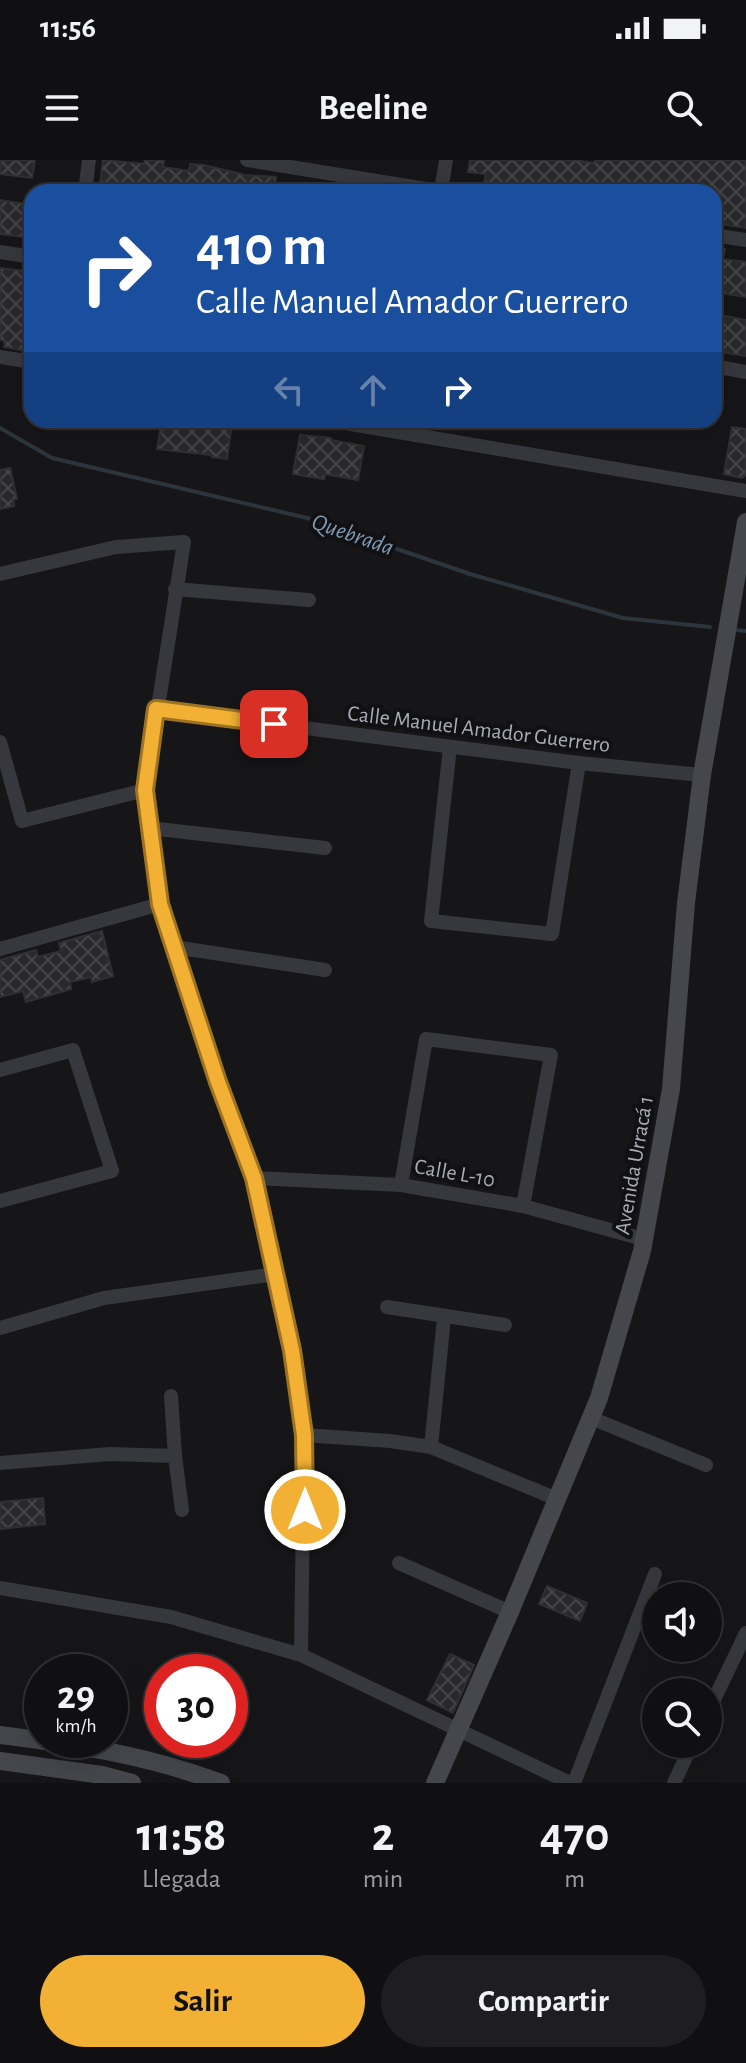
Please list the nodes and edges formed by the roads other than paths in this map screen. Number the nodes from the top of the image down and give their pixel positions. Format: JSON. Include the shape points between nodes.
{"nodes":[{"id":1,"x":89,"y":160,"type":"edge"},
{"id":2,"x":247,"y":160,"type":"edge"},
{"id":3,"x":446,"y":160,"type":"edge"},
{"id":4,"x":86,"y":184,"type":"edge"},
{"id":5,"x":394,"y":184,"type":"edge"},
{"id":6,"x":444,"y":184,"type":"edge"},
{"id":7,"x":722,"y":236,"type":"edge"},
{"id":8,"x":746,"y":240,"type":"edge"},
{"id":9,"x":0,"y":252,"type":"edge"},
{"id":10,"x":24,"y":256,"type":"edge"},
{"id":11,"x":0,"y":357,"type":"edge"},
{"id":12,"x":24,"y":361,"type":"edge"},
{"id":13,"x":722,"y":368,"type":"edge"},
{"id":14,"x":746,"y":372,"type":"edge"},
{"id":15,"x":415,"y":428,"type":"edge"},
{"id":16,"x":746,"y":491,"type":"edge"},
{"id":17,"x":746,"y":522,"type":"edge"},
{"id":18,"x":0,"y":574,"type":"edge"},
{"id":19,"x":175,"y":589,"type":"junction"},
{"id":20,"x":309,"y":600,"type":"dead end"},
{"id":21,"x":156,"y":709,"type":"junction"},
{"id":22,"x":0,"y":742,"type":"edge"},
{"id":23,"x":450,"y":747,"type":"junction"},
{"id":24,"x":579,"y":763,"type":"junction"},
{"id":25,"x":702,"y":775,"type":"junction"},
{"id":26,"x":145,"y":790,"type":"junction"},
{"id":27,"x":149,"y":828,"type":"junction"},
{"id":28,"x":325,"y":848,"type":"dead end"},
{"id":29,"x":160,"y":904,"type":"junction"},
{"id":30,"x":174,"y":947,"type":"junction"},
{"id":31,"x":0,"y":949,"type":"edge"},
{"id":32,"x":325,"y":970,"type":"dead end"},
{"id":33,"x":0,"y":1070,"type":"edge"},
{"id":34,"x":254,"y":1178,"type":"junction"},
{"id":35,"x":401,"y":1185,"type":"junction"},
{"id":36,"x":0,"y":1201,"type":"edge"},
{"id":37,"x":523,"y":1206,"type":"junction"},
{"id":38,"x":643,"y":1239,"type":"junction"},
{"id":39,"x":276,"y":1274,"type":"junction"},
{"id":40,"x":387,"y":1307,"type":"dead end"},
{"id":41,"x":444,"y":1318,"type":"junction"},
{"id":42,"x":505,"y":1325,"type":"dead end"},
{"id":43,"x":0,"y":1328,"type":"edge"},
{"id":44,"x":171,"y":1396,"type":"dead end"},
{"id":45,"x":591,"y":1418,"type":"junction"},
{"id":46,"x":304,"y":1435,"type":"junction"},
{"id":47,"x":431,"y":1447,"type":"junction"},
{"id":48,"x":175,"y":1456,"type":"junction"},
{"id":49,"x":0,"y":1463,"type":"edge"},
{"id":50,"x":706,"y":1465,"type":"dead end"},
{"id":51,"x":557,"y":1499,"type":"junction"},
{"id":52,"x":182,"y":1510,"type":"dead end"},
{"id":53,"x":399,"y":1563,"type":"dead end"},
{"id":54,"x":655,"y":1574,"type":"dead end"},
{"id":55,"x":0,"y":1588,"type":"edge"},
{"id":56,"x":510,"y":1612,"type":"junction"},
{"id":57,"x":746,"y":1633,"type":"edge"},
{"id":58,"x":301,"y":1655,"type":"junction"},
{"id":59,"x":722,"y":1683,"type":"edge"},
{"id":60,"x":458,"y":1731,"type":"junction"},
{"id":61,"x":0,"y":1735,"type":"edge"},
{"id":62,"x":24,"y":1738,"type":"edge"},
{"id":63,"x":128,"y":1756,"type":"edge"},
{"id":64,"x":106,"y":1758,"type":"edge"},
{"id":65,"x":686,"y":1758,"type":"edge"},
{"id":66,"x":0,"y":1761,"type":"edge"},
{"id":67,"x":192,"y":1778,"type":"edge"},
{"id":68,"x":100,"y":1779,"type":"edge"},
{"id":69,"x":132,"y":1783,"type":"edge"},
{"id":70,"x":221,"y":1783,"type":"edge"},
{"id":71,"x":435,"y":1783,"type":"edge"},
{"id":72,"x":572,"y":1783,"type":"edge"},
{"id":73,"x":674,"y":1783,"type":"edge"}],
"edges":[{"from":1,"to":4,"type":"street"},
{"from":2,"to":5,"type":"street"},
{"from":3,"to":6,"type":"street"},
{"from":7,"to":8,"type":"street"},
{"from":9,"to":10,"type":"street"},
{"from":11,"to":12,"type":"street"},
{"from":13,"to":14,"type":"street"},
{"from":15,"to":16,"type":"street"},
{"from":17,"to":25,"type":"street","name":"Avenida Urracá 1"},
{"from":18,"to":19,"type":"street","via":[[116,547],[184,542]]},
{"from":19,"to":20,"type":"street"},
{"from":19,"to":21,"type":"street"},
{"from":21,"to":23,"type":"street","name":"Calle Manuel Amador Guerrero"},
{"from":21,"to":26,"type":"street"},
{"from":22,"to":26,"type":"street","via":[[22,821]]},
{"from":23,"to":24,"type":"street","name":"Calle Manuel Amador Guerrero"},
{"from":23,"to":24,"type":"street","via":[[431,921],[552,934]]},
{"from":24,"to":25,"type":"street","name":"Calle Manuel Amador Guerrero"},
{"from":25,"to":38,"type":"street","name":"Avenida Urracá 1","via":[[671,1089]]},
{"from":26,"to":27,"type":"street"},
{"from":27,"to":28,"type":"street"},
{"from":27,"to":29,"type":"street"},
{"from":29,"to":30,"type":"street"},
{"from":29,"to":31,"type":"street"},
{"from":30,"to":32,"type":"street"},
{"from":30,"to":34,"type":"street"},
{"from":33,"to":36,"type":"street","via":[[73,1050],[112,1171]]},
{"from":34,"to":35,"type":"street","name":"Calle L-10"},
{"from":34,"to":39,"type":"street"},
{"from":35,"to":37,"type":"street","name":"Calle L-10"},
{"from":35,"to":37,"type":"street","via":[[426,1039],[551,1055]]},
{"from":37,"to":38,"type":"street","name":"Calle L-10"},
{"from":38,"to":45,"type":"street","name":"Avenida Urracá 1"},
{"from":39,"to":43,"type":"street","via":[[104,1298]]},
{"from":39,"to":46,"type":"street"},
{"from":40,"to":41,"type":"street"},
{"from":41,"to":42,"type":"street"},
{"from":41,"to":47,"type":"street"},
{"from":44,"to":48,"type":"street"},
{"from":45,"to":50,"type":"street"},
{"from":45,"to":51,"type":"street","name":"Avenida Urracá 1"},
{"from":46,"to":47,"type":"street"},
{"from":46,"to":58,"type":"street"},
{"from":47,"to":51,"type":"street"},
{"from":48,"to":49,"type":"street","via":[[110,1454]]},
{"from":48,"to":52,"type":"street"},
{"from":51,"to":56,"type":"street","name":"Avenida Urracá 1"},
{"from":53,"to":56,"type":"street"},
{"from":54,"to":72,"type":"street"},
{"from":55,"to":58,"type":"street","via":[[171,1617]]},
{"from":56,"to":60,"type":"street","name":"Avenida Urracá 1"},
{"from":57,"to":59,"type":"street"},
{"from":58,"to":60,"type":"street"},
{"from":60,"to":71,"type":"street","name":"Avenida Urracá 1"},
{"from":60,"to":72,"type":"street"},
{"from":61,"to":62,"type":"street"},
{"from":63,"to":67,"type":"street"},
{"from":64,"to":68,"type":"street"},
{"from":65,"to":73,"type":"street"},
{"from":66,"to":68,"type":"street"},
{"from":67,"to":70,"type":"street"},
{"from":68,"to":69,"type":"street"}]}
